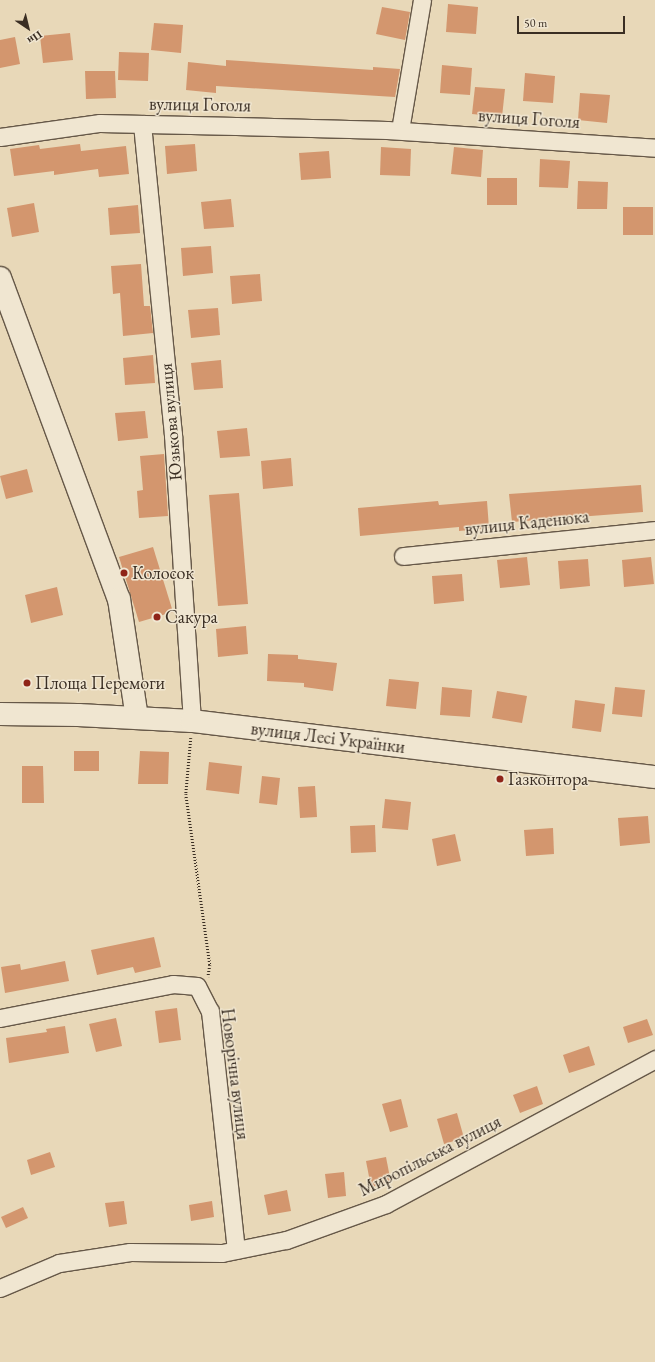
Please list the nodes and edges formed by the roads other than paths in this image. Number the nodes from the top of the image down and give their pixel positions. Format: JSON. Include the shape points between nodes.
{"nodes":[{"id":1,"x":422,"y":0,"type":"edge"},
{"id":2,"x":142,"y":124,"type":"junction"},
{"id":3,"x":400,"y":130,"type":"junction"},
{"id":4,"x":0,"y":137,"type":"edge"},
{"id":5,"x":655,"y":148,"type":"edge"},
{"id":6,"x":0,"y":278,"type":"edge"},
{"id":7,"x":655,"y":530,"type":"edge"},
{"id":8,"x":403,"y":556,"type":"dead end"},
{"id":9,"x":0,"y":714,"type":"edge"},
{"id":10,"x":137,"y":718,"type":"junction"},
{"id":11,"x":192,"y":721,"type":"junction"},
{"id":12,"x":655,"y":777,"type":"edge"},
{"id":13,"x":0,"y":1018,"type":"edge"},
{"id":14,"x":655,"y":1059,"type":"edge"},
{"id":15,"x":236,"y":1250,"type":"junction"},
{"id":16,"x":0,"y":1288,"type":"edge"}],
"edges":[{"from":1,"to":3,"type":"street"},
{"from":2,"to":3,"type":"street","name":"вулиця Гоголя"},
{"from":2,"to":4,"type":"street","name":"вулиця Гоголя","via":[[100,124]]},
{"from":2,"to":11,"type":"street","name":"Юзькова вулиця","via":[[173,435]]},
{"from":3,"to":5,"type":"street","name":"вулиця Гоголя"},
{"from":6,"to":10,"type":"main road","via":[[119,599]]},
{"from":7,"to":8,"type":"street","name":"вулиця Каденюка"},
{"from":9,"to":10,"type":"main road","name":"вулиця Лесі Українки"},
{"from":10,"to":11,"type":"main road","name":"вулиця Лесі Українки"},
{"from":11,"to":12,"type":"main road","name":"вулиця Лесі Українки"},
{"from":13,"to":15,"type":"street","name":"Новорічна вулиця","via":[[173,984],[197,986],[210,1011]]},
{"from":14,"to":15,"type":"street","name":"Миропільська вулиця","via":[[386,1204],[286,1240]]},
{"from":15,"to":16,"type":"street","name":"Миропільська вулиця","via":[[222,1253],[130,1252],[59,1263]]}]}
